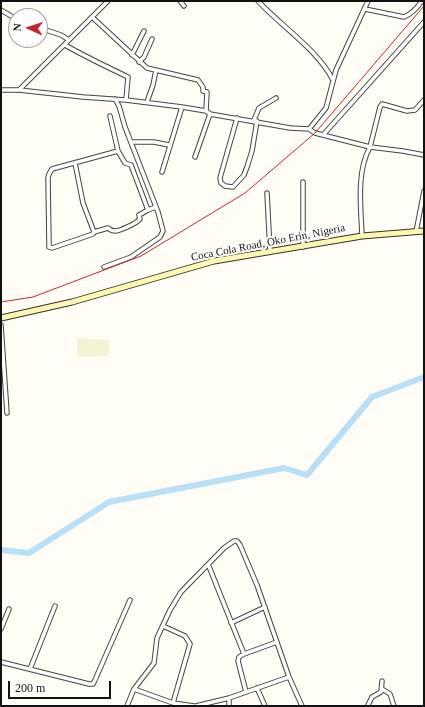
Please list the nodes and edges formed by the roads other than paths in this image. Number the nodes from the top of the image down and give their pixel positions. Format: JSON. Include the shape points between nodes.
{"nodes":[{"id":1,"x":108,"y":1,"type":"edge"},
{"id":2,"x":180,"y":1,"type":"edge"},
{"id":3,"x":258,"y":1,"type":"edge"},
{"id":4,"x":368,"y":1,"type":"edge"},
{"id":5,"x":422,"y":1,"type":"edge"},
{"id":6,"x":184,"y":6,"type":"dead end"},
{"id":7,"x":365,"y":9,"type":"junction"},
{"id":8,"x":92,"y":17,"type":"junction"},
{"id":9,"x":424,"y":22,"type":"edge"},
{"id":10,"x":48,"y":31,"type":"edge"},
{"id":11,"x":144,"y":31,"type":"dead end"},
{"id":12,"x":152,"y":39,"type":"dead end"},
{"id":13,"x":69,"y":40,"type":"junction"},
{"id":14,"x":65,"y":45,"type":"junction"},
{"id":15,"x":132,"y":55,"type":"junction"},
{"id":16,"x":139,"y":62,"type":"junction"},
{"id":17,"x":156,"y":70,"type":"junction"},
{"id":18,"x":336,"y":70,"type":"junction"},
{"id":19,"x":328,"y":71,"type":"junction"},
{"id":20,"x":334,"y":80,"type":"junction"},
{"id":21,"x":1,"y":90,"type":"edge"},
{"id":22,"x":20,"y":90,"type":"junction"},
{"id":23,"x":276,"y":98,"type":"dead end"},
{"id":24,"x":115,"y":99,"type":"junction"},
{"id":25,"x":126,"y":100,"type":"junction"},
{"id":26,"x":424,"y":100,"type":"edge"},
{"id":27,"x":147,"y":102,"type":"junction"},
{"id":28,"x":182,"y":107,"type":"junction"},
{"id":29,"x":206,"y":111,"type":"junction"},
{"id":30,"x":210,"y":114,"type":"junction"},
{"id":31,"x":110,"y":116,"type":"dead end"},
{"id":32,"x":237,"y":118,"type":"junction"},
{"id":33,"x":255,"y":121,"type":"junction"},
{"id":34,"x":309,"y":129,"type":"junction"},
{"id":35,"x":324,"y":135,"type":"junction"},
{"id":36,"x":131,"y":142,"type":"junction"},
{"id":37,"x":169,"y":145,"type":"junction"},
{"id":38,"x":370,"y":147,"type":"junction"},
{"id":39,"x":118,"y":151,"type":"junction"},
{"id":40,"x":424,"y":155,"type":"edge"},
{"id":41,"x":195,"y":157,"type":"dead end"},
{"id":42,"x":75,"y":163,"type":"junction"},
{"id":43,"x":162,"y":172,"type":"dead end"},
{"id":44,"x":303,"y":182,"type":"dead end"},
{"id":45,"x":424,"y":191,"type":"edge"},
{"id":46,"x":267,"y":193,"type":"dead end"},
{"id":47,"x":156,"y":207,"type":"junction"},
{"id":48,"x":148,"y":210,"type":"junction"},
{"id":49,"x":94,"y":232,"type":"junction"},
{"id":50,"x":416,"y":232,"type":"junction"},
{"id":51,"x":424,"y":232,"type":"edge"},
{"id":52,"x":362,"y":236,"type":"junction"},
{"id":53,"x":303,"y":247,"type":"junction"},
{"id":54,"x":270,"y":251,"type":"junction"},
{"id":55,"x":104,"y":267,"type":"dead end"},
{"id":56,"x":1,"y":318,"type":"edge"},
{"id":57,"x":1,"y":325,"type":"edge"},
{"id":58,"x":7,"y":413,"type":"dead end"},
{"id":59,"x":208,"y":564,"type":"junction"},
{"id":60,"x":130,"y":600,"type":"dead end"},
{"id":61,"x":55,"y":606,"type":"dead end"},
{"id":62,"x":266,"y":607,"type":"junction"},
{"id":63,"x":10,"y":610,"type":"dead end"},
{"id":64,"x":231,"y":623,"type":"junction"},
{"id":65,"x":163,"y":626,"type":"junction"},
{"id":66,"x":1,"y":629,"type":"edge"},
{"id":67,"x":277,"y":642,"type":"junction"},
{"id":68,"x":244,"y":654,"type":"junction"},
{"id":69,"x":1,"y":662,"type":"edge"},
{"id":70,"x":30,"y":669,"type":"junction"},
{"id":71,"x":289,"y":677,"type":"junction"},
{"id":72,"x":382,"y":681,"type":"dead end"},
{"id":73,"x":257,"y":688,"type":"junction"},
{"id":74,"x":134,"y":689,"type":"junction"},
{"id":75,"x":382,"y":689,"type":"junction"},
{"id":76,"x":246,"y":692,"type":"junction"},
{"id":77,"x":229,"y":698,"type":"junction"},
{"id":78,"x":173,"y":703,"type":"junction"},
{"id":79,"x":368,"y":705,"type":"edge"},
{"id":80,"x":127,"y":706,"type":"edge"},
{"id":81,"x":195,"y":706,"type":"edge"},
{"id":82,"x":229,"y":706,"type":"edge"},
{"id":83,"x":265,"y":706,"type":"edge"},
{"id":84,"x":302,"y":706,"type":"edge"},
{"id":85,"x":394,"y":706,"type":"edge"}],
"edges":[{"from":1,"to":8,"type":"street"},
{"from":2,"to":6,"type":"street"},
{"from":3,"to":19,"type":"street","via":[[319,59]]},
{"from":4,"to":7,"type":"street"},
{"from":5,"to":7,"type":"street","via":[[409,16],[404,17]]},
{"from":7,"to":18,"type":"street"},
{"from":8,"to":13,"type":"street"},
{"from":8,"to":15,"type":"street"},
{"from":9,"to":35,"type":"street"},
{"from":10,"to":13,"type":"street"},
{"from":11,"to":15,"type":"street"},
{"from":12,"to":16,"type":"street"},
{"from":13,"to":14,"type":"street"},
{"from":14,"to":22,"type":"street"},
{"from":14,"to":25,"type":"street","via":[[128,78]]},
{"from":15,"to":16,"type":"street"},
{"from":16,"to":17,"type":"street","via":[[147,68]]},
{"from":17,"to":27,"type":"street"},
{"from":17,"to":29,"type":"street","via":[[198,80],[203,91],[207,92]]},
{"from":18,"to":19,"type":"street"},
{"from":18,"to":20,"type":"street"},
{"from":19,"to":20,"type":"street"},
{"from":20,"to":34,"type":"street","via":[[326,108]]},
{"from":21,"to":22,"type":"street"},
{"from":22,"to":24,"type":"street"},
{"from":23,"to":33,"type":"street","via":[[259,108]]},
{"from":24,"to":25,"type":"street"},
{"from":24,"to":36,"type":"street","via":[[120,106]]},
{"from":25,"to":27,"type":"street"},
{"from":26,"to":38,"type":"street","via":[[415,110],[407,111],[382,104]]},
{"from":27,"to":28,"type":"street"},
{"from":28,"to":29,"type":"street"},
{"from":28,"to":37,"type":"street"},
{"from":29,"to":30,"type":"street"},
{"from":30,"to":32,"type":"street"},
{"from":30,"to":41,"type":"street"},
{"from":31,"to":39,"type":"street"},
{"from":32,"to":33,"type":"street"},
{"from":32,"to":33,"type":"street","via":[[220,178],[220,183],[225,186],[233,187],[244,175],[252,151]]},
{"from":33,"to":34,"type":"street"},
{"from":34,"to":35,"type":"street"},
{"from":35,"to":38,"type":"street"},
{"from":36,"to":37,"type":"street"},
{"from":36,"to":47,"type":"street"},
{"from":37,"to":43,"type":"street"},
{"from":38,"to":40,"type":"street"},
{"from":38,"to":52,"type":"street","via":[[360,192]]},
{"from":39,"to":42,"type":"street"},
{"from":39,"to":48,"type":"street","via":[[125,163],[131,165]]},
{"from":42,"to":49,"type":"street","via":[[83,204]]},
{"from":42,"to":49,"type":"street","via":[[52,169],[49,174],[49,247],[55,248]]},
{"from":44,"to":53,"type":"street"},
{"from":45,"to":50,"type":"street"},
{"from":46,"to":54,"type":"street"},
{"from":47,"to":48,"type":"street"},
{"from":47,"to":55,"type":"street","via":[[163,228],[160,237],[131,257]]},
{"from":48,"to":49,"type":"street","via":[[139,215],[138,222],[120,230],[108,228]]},
{"from":50,"to":51,"type":"street","name":"Coca Cola Road, Oko Erin, Nigeria"},
{"from":50,"to":52,"type":"street","name":"Coca Cola Road, Oko Erin, Nigeria"},
{"from":52,"to":53,"type":"street","name":"Coca Cola Road, Oko Erin, Nigeria"},
{"from":53,"to":54,"type":"street","name":"Coca Cola Road, Oko Erin, Nigeria"},
{"from":54,"to":56,"type":"street","name":"Coca Cola Road, Oko Erin, Nigeria","via":[[214,261],[65,303]]},
{"from":57,"to":58,"type":"street"},
{"from":59,"to":62,"type":"street","via":[[224,548],[237,541]]},
{"from":59,"to":64,"type":"street"},
{"from":59,"to":65,"type":"street","via":[[181,592]]},
{"from":60,"to":70,"type":"street","via":[[93,684]]},
{"from":61,"to":70,"type":"street"},
{"from":62,"to":64,"type":"street"},
{"from":62,"to":67,"type":"street"},
{"from":63,"to":66,"type":"street"},
{"from":64,"to":68,"type":"street"},
{"from":65,"to":74,"type":"street","via":[[157,638],[154,663]]},
{"from":65,"to":78,"type":"street","via":[[185,636],[190,644]]},
{"from":67,"to":68,"type":"street"},
{"from":67,"to":71,"type":"street"},
{"from":68,"to":76,"type":"street","via":[[238,661]]},
{"from":69,"to":70,"type":"street"},
{"from":71,"to":73,"type":"street"},
{"from":71,"to":84,"type":"street"},
{"from":72,"to":75,"type":"street"},
{"from":73,"to":76,"type":"street"},
{"from":73,"to":83,"type":"street"},
{"from":74,"to":78,"type":"street"},
{"from":74,"to":80,"type":"street"},
{"from":75,"to":79,"type":"street","via":[[372,697]]},
{"from":75,"to":85,"type":"street","via":[[390,694]]},
{"from":76,"to":77,"type":"street"},
{"from":77,"to":81,"type":"street"},
{"from":77,"to":82,"type":"street"},
{"from":78,"to":81,"type":"street"}]}
